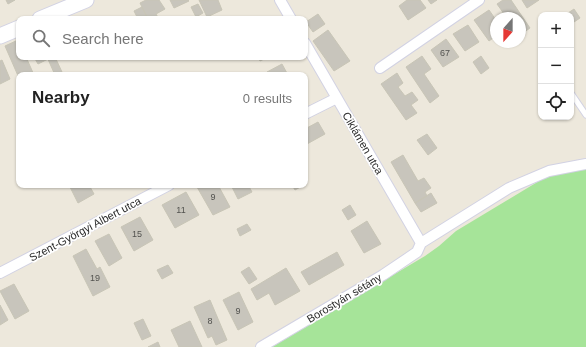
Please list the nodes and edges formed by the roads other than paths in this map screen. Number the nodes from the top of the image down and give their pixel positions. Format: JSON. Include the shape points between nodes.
{"nodes":[{"id":1,"x":86,"y":0,"type":"edge"},
{"id":2,"x":280,"y":0,"type":"edge"},
{"id":3,"x":480,"y":0,"type":"edge"},
{"id":4,"x":47,"y":16,"type":"edge"},
{"id":5,"x":289,"y":16,"type":"edge"},
{"id":6,"x":16,"y":29,"type":"edge"},
{"id":7,"x":0,"y":36,"type":"edge"},
{"id":8,"x":308,"y":48,"type":"edge"},
{"id":9,"x":380,"y":68,"type":"dead end"},
{"id":10,"x":337,"y":98,"type":"junction"},
{"id":11,"x":574,"y":98,"type":"edge"},
{"id":12,"x":308,"y":112,"type":"edge"},
{"id":13,"x":586,"y":115,"type":"edge"},
{"id":14,"x":586,"y":164,"type":"edge"},
{"id":15,"x":163,"y":188,"type":"edge"},
{"id":16,"x":421,"y":242,"type":"junction"},
{"id":17,"x":0,"y":273,"type":"edge"},
{"id":18,"x":261,"y":347,"type":"edge"}],
"edges":[{"from":1,"to":4,"type":"main road"},
{"from":2,"to":5,"type":"street"},
{"from":3,"to":9,"type":"street"},
{"from":6,"to":7,"type":"main road"},
{"from":8,"to":10,"type":"street","name":"Ciklámen utca"},
{"from":10,"to":12,"type":"street"},
{"from":10,"to":16,"type":"street","name":"Ciklámen utca"},
{"from":11,"to":13,"type":"lane"},
{"from":14,"to":16,"type":"street","via":[[549,171],[509,188]]},
{"from":15,"to":17,"type":"street","name":"Szent-Györgyi Albert utca"},
{"from":16,"to":18,"type":"street","name":"Borostyán sétány","via":[[417,252],[382,275]]}]}
